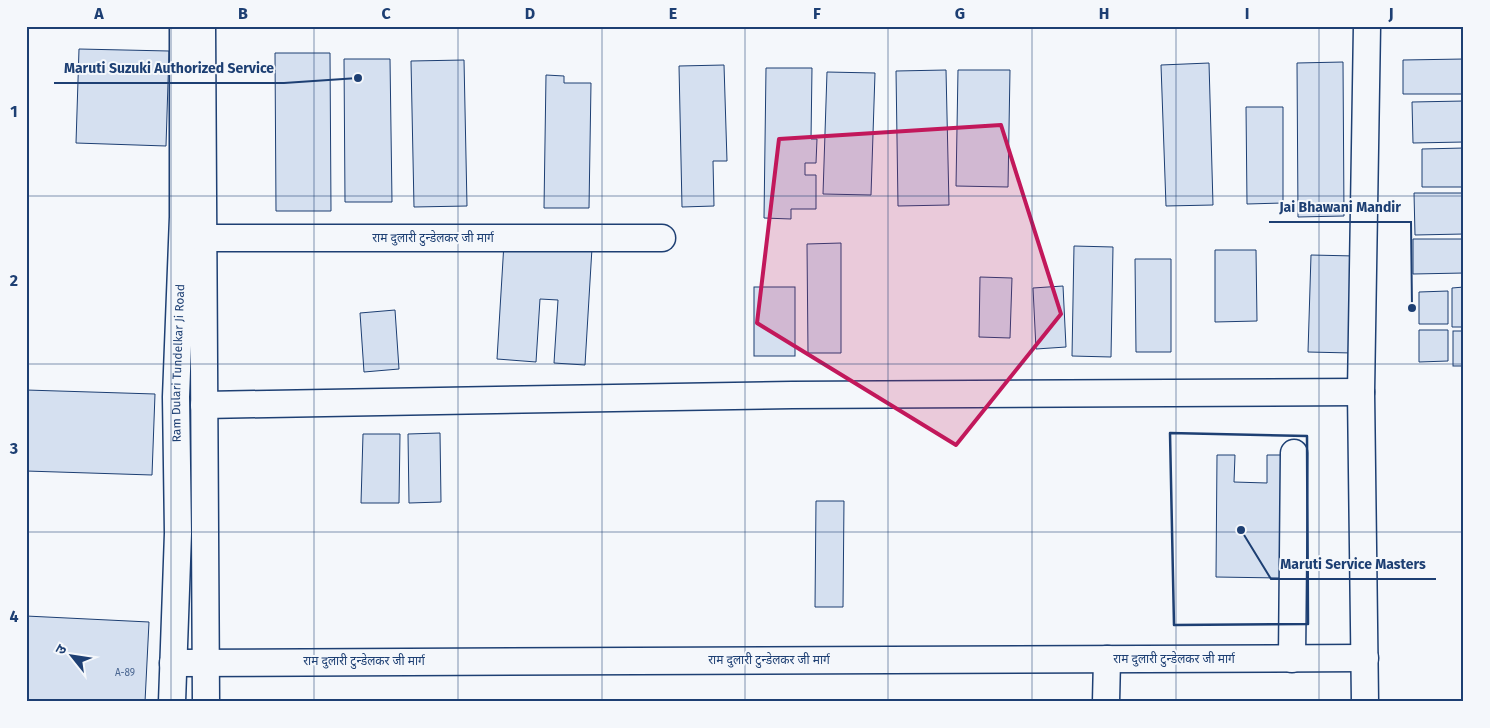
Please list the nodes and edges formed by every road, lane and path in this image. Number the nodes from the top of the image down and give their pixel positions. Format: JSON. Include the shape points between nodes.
{"nodes":[{"id":1,"x":183,"y":26,"type":"edge"},
{"id":2,"x":202,"y":26,"type":"edge"},
{"id":3,"x":1367,"y":26,"type":"edge"},
{"id":4,"x":203,"y":238,"type":"junction"},
{"id":5,"x":662,"y":238,"type":"dead end"},
{"id":6,"x":1361,"y":392,"type":"junction"},
{"id":7,"x":204,"y":404,"type":"junction"},
{"id":8,"x":1294,"y":453,"type":"dead end"},
{"id":9,"x":1365,"y":658,"type":"junction"},
{"id":10,"x":1292,"y":659,"type":"junction"},
{"id":11,"x":1107,"y":660,"type":"junction"},
{"id":12,"x":173,"y":662,"type":"junction"},
{"id":13,"x":206,"y":662,"type":"junction"},
{"id":14,"x":172,"y":702,"type":"edge"},
{"id":15,"x":206,"y":702,"type":"edge"},
{"id":16,"x":1106,"y":702,"type":"edge"},
{"id":17,"x":1365,"y":702,"type":"edge"}],
"edges":[{"from":1,"to":12,"type":"street","name":"Ram Dulari Tundelkar Ji Road","via":[[183,217],[176,397],[178,533]]},
{"from":2,"to":4,"type":"street","name":"Ram Dulari Tundelkar Ji Road"},
{"from":3,"to":6,"type":"street"},
{"from":4,"to":5,"type":"street","name":"राम दुलारी टुन्डेलकर जी मार्ग"},
{"from":4,"to":7,"type":"street","name":"Ram Dulari Tundelkar Ji Road"},
{"from":6,"to":7,"type":"street","via":[[792,395]]},
{"from":6,"to":9,"type":"street"},
{"from":7,"to":13,"type":"street","name":"Ram Dulari Tundelkar Ji Road"},
{"from":8,"to":10,"type":"street"},
{"from":9,"to":10,"type":"street","name":"राम दुलारी टुन्डेलकर जी मार्ग"},
{"from":9,"to":17,"type":"street"},
{"from":10,"to":11,"type":"street","name":"राम दुलारी टुन्डेलकर जी मार्ग"},
{"from":11,"to":13,"type":"street","name":"राम दुलारी टुन्डेलकर जी मार्ग"},
{"from":11,"to":16,"type":"street"},
{"from":12,"to":13,"type":"street","name":"राम दुलारी टुन्डेलकर जी मार्ग"},
{"from":12,"to":14,"type":"street","name":"Ram Dulari Tundelkar Ji Road"},
{"from":13,"to":15,"type":"street","name":"Ram Dulari Tundelkar Ji Road"}]}
